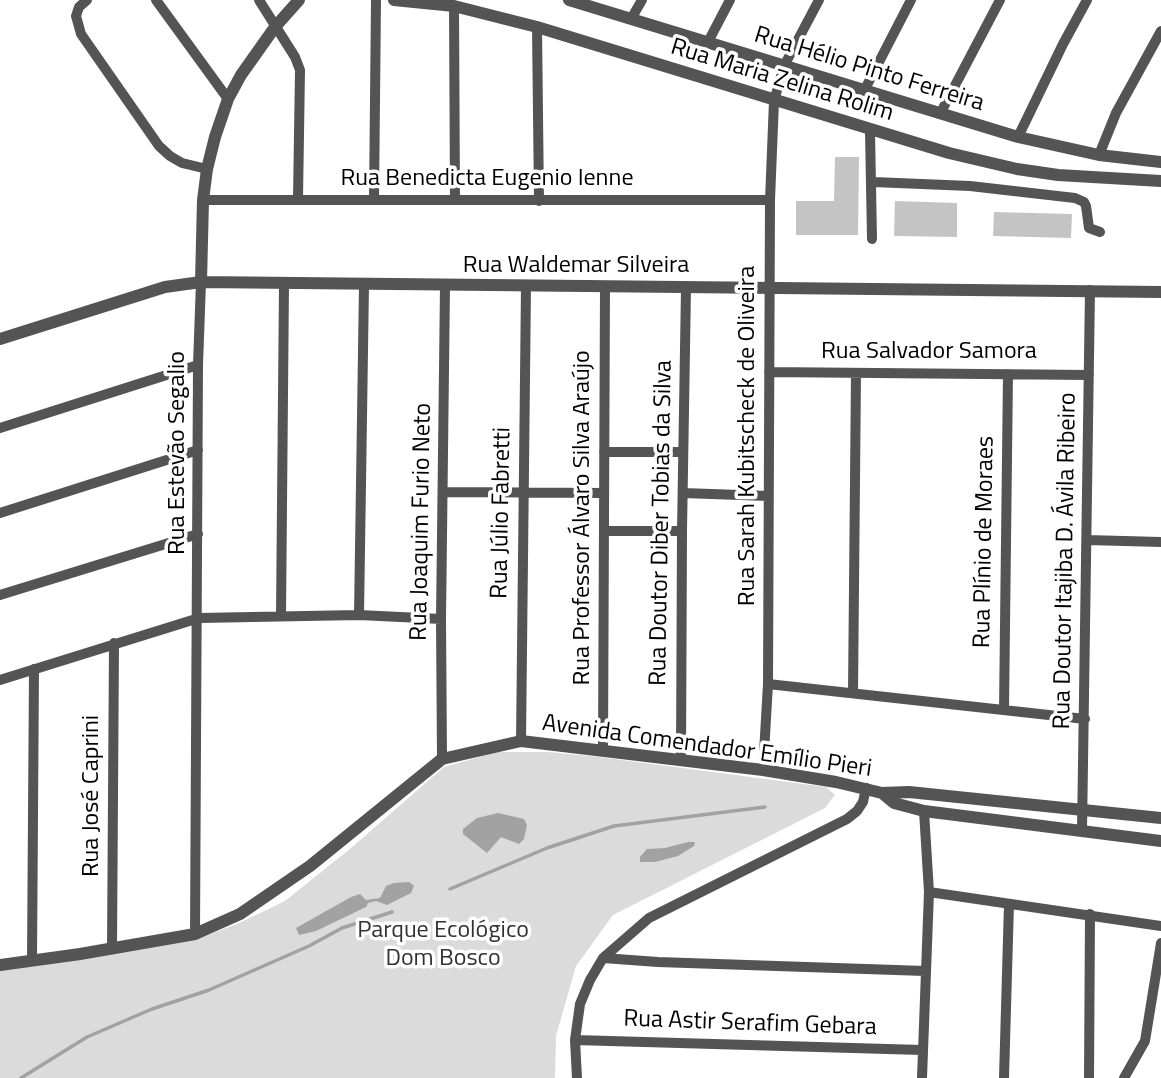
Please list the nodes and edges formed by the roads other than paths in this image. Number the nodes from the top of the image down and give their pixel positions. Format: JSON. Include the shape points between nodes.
{"nodes":[{"id":1,"x":87,"y":0,"type":"edge"},
{"id":2,"x":156,"y":0,"type":"edge"},
{"id":3,"x":259,"y":0,"type":"edge"},
{"id":4,"x":299,"y":0,"type":"edge"},
{"id":5,"x":376,"y":0,"type":"edge"},
{"id":6,"x":394,"y":0,"type":"edge"},
{"id":7,"x":569,"y":0,"type":"edge"},
{"id":8,"x":642,"y":0,"type":"edge"},
{"id":9,"x":730,"y":0,"type":"edge"},
{"id":10,"x":819,"y":0,"type":"edge"},
{"id":11,"x":911,"y":0,"type":"edge"},
{"id":12,"x":1000,"y":0,"type":"edge"},
{"id":13,"x":1087,"y":0,"type":"edge"},
{"id":14,"x":454,"y":6,"type":"junction"},
{"id":15,"x":631,"y":19,"type":"junction"},
{"id":16,"x":275,"y":27,"type":"junction"},
{"id":17,"x":537,"y":27,"type":"junction"},
{"id":18,"x":1161,"y":31,"type":"edge"},
{"id":19,"x":708,"y":42,"type":"junction"},
{"id":20,"x":784,"y":65,"type":"junction"},
{"id":21,"x":864,"y":91,"type":"junction"},
{"id":22,"x":228,"y":99,"type":"junction"},
{"id":23,"x":774,"y":101,"type":"junction"},
{"id":24,"x":940,"y":114,"type":"junction"},
{"id":25,"x":870,"y":131,"type":"junction"},
{"id":26,"x":1018,"y":137,"type":"junction"},
{"id":27,"x":1099,"y":155,"type":"junction"},
{"id":28,"x":1161,"y":162,"type":"edge"},
{"id":29,"x":207,"y":169,"type":"junction"},
{"id":30,"x":1161,"y":181,"type":"edge"},
{"id":31,"x":873,"y":182,"type":"junction"},
{"id":32,"x":298,"y":199,"type":"junction"},
{"id":33,"x":203,"y":200,"type":"junction"},
{"id":34,"x":374,"y":200,"type":"junction"},
{"id":35,"x":454,"y":200,"type":"junction"},
{"id":36,"x":770,"y":200,"type":"junction"},
{"id":37,"x":539,"y":201,"type":"junction"},
{"id":38,"x":1100,"y":232,"type":"dead end"},
{"id":39,"x":872,"y":239,"type":"dead end"},
{"id":40,"x":201,"y":282,"type":"junction"},
{"id":41,"x":284,"y":284,"type":"junction"},
{"id":42,"x":364,"y":285,"type":"junction"},
{"id":43,"x":445,"y":286,"type":"junction"},
{"id":44,"x":526,"y":286,"type":"junction"},
{"id":45,"x":605,"y":287,"type":"junction"},
{"id":46,"x":687,"y":288,"type":"junction"},
{"id":47,"x":770,"y":288,"type":"junction"},
{"id":48,"x":1090,"y":290,"type":"junction"},
{"id":49,"x":1161,"y":292,"type":"edge"},
{"id":50,"x":0,"y":339,"type":"edge"},
{"id":51,"x":198,"y":365,"type":"junction"},
{"id":52,"x":769,"y":372,"type":"junction"},
{"id":53,"x":856,"y":373,"type":"junction"},
{"id":54,"x":1008,"y":374,"type":"junction"},
{"id":55,"x":1089,"y":374,"type":"junction"},
{"id":56,"x":0,"y":428,"type":"edge"},
{"id":57,"x":198,"y":450,"type":"junction"},
{"id":58,"x":604,"y":452,"type":"junction"},
{"id":59,"x":683,"y":452,"type":"junction"},
{"id":60,"x":444,"y":492,"type":"junction"},
{"id":61,"x":523,"y":492,"type":"junction"},
{"id":62,"x":683,"y":493,"type":"junction"},
{"id":63,"x":604,"y":494,"type":"junction"},
{"id":64,"x":768,"y":496,"type":"junction"},
{"id":65,"x":0,"y":513,"type":"edge"},
{"id":66,"x":604,"y":531,"type":"junction"},
{"id":67,"x":682,"y":531,"type":"junction"},
{"id":68,"x":198,"y":534,"type":"junction"},
{"id":69,"x":1087,"y":540,"type":"junction"},
{"id":70,"x":1161,"y":542,"type":"edge"},
{"id":71,"x":0,"y":594,"type":"edge"},
{"id":72,"x":282,"y":615,"type":"junction"},
{"id":73,"x":359,"y":615,"type":"junction"},
{"id":74,"x":199,"y":618,"type":"junction"},
{"id":75,"x":441,"y":619,"type":"junction"},
{"id":76,"x":114,"y":643,"type":"junction"},
{"id":77,"x":34,"y":669,"type":"junction"},
{"id":78,"x":0,"y":680,"type":"edge"},
{"id":79,"x":768,"y":684,"type":"junction"},
{"id":80,"x":853,"y":693,"type":"junction"},
{"id":81,"x":1004,"y":710,"type":"junction"},
{"id":82,"x":1085,"y":719,"type":"junction"},
{"id":83,"x":522,"y":741,"type":"junction"},
{"id":84,"x":603,"y":750,"type":"junction"},
{"id":85,"x":442,"y":759,"type":"junction"},
{"id":86,"x":681,"y":759,"type":"junction"},
{"id":87,"x":763,"y":771,"type":"junction"},
{"id":88,"x":866,"y":788,"type":"junction"},
{"id":89,"x":882,"y":793,"type":"junction"},
{"id":90,"x":1084,"y":810,"type":"junction"},
{"id":91,"x":924,"y":811,"type":"junction"},
{"id":92,"x":1161,"y":818,"type":"edge"},
{"id":93,"x":1083,"y":831,"type":"junction"},
{"id":94,"x":1161,"y":841,"type":"edge"},
{"id":95,"x":929,"y":892,"type":"junction"},
{"id":96,"x":1009,"y":904,"type":"junction"},
{"id":97,"x":1090,"y":914,"type":"junction"},
{"id":98,"x":1161,"y":926,"type":"edge"},
{"id":99,"x":195,"y":934,"type":"junction"},
{"id":100,"x":1161,"y":943,"type":"edge"},
{"id":101,"x":112,"y":949,"type":"junction"},
{"id":102,"x":603,"y":958,"type":"junction"},
{"id":103,"x":32,"y":960,"type":"junction"},
{"id":104,"x":0,"y":965,"type":"edge"},
{"id":105,"x":925,"y":971,"type":"junction"},
{"id":106,"x":576,"y":1040,"type":"junction"},
{"id":107,"x":922,"y":1050,"type":"junction"},
{"id":108,"x":577,"y":1078,"type":"edge"},
{"id":109,"x":922,"y":1078,"type":"edge"},
{"id":110,"x":1004,"y":1078,"type":"edge"},
{"id":111,"x":1089,"y":1078,"type":"edge"},
{"id":112,"x":1124,"y":1078,"type":"edge"}],
"edges":[{"from":1,"to":29,"type":"street","via":[[76,16],[81,34],[159,146],[182,163]]},
{"from":2,"to":22,"type":"street"},
{"from":3,"to":16,"type":"street"},
{"from":4,"to":16,"type":"street","name":"Rua Estevão Segalio"},
{"from":5,"to":34,"type":"street"},
{"from":6,"to":14,"type":"street","name":"Rua Maria Zelina Rolim"},
{"from":7,"to":15,"type":"street","name":"Rua Hélio Pinto Ferreira"},
{"from":8,"to":15,"type":"street"},
{"from":9,"to":19,"type":"street"},
{"from":10,"to":20,"type":"street","name":"Rua Sarah Kubitscheck de Oliveira"},
{"from":11,"to":21,"type":"street"},
{"from":12,"to":24,"type":"street"},
{"from":13,"to":26,"type":"street"},
{"from":14,"to":17,"type":"street","name":"Rua Maria Zelina Rolim"},
{"from":14,"to":35,"type":"street"},
{"from":15,"to":19,"type":"street","name":"Rua Hélio Pinto Ferreira"},
{"from":16,"to":22,"type":"street","name":"Rua Estevão Segalio"},
{"from":16,"to":32,"type":"street","via":[[300,70]]},
{"from":17,"to":23,"type":"street","name":"Rua Maria Zelina Rolim"},
{"from":17,"to":37,"type":"street"},
{"from":18,"to":27,"type":"street","via":[[1116,113]]},
{"from":19,"to":20,"type":"street","name":"Rua Hélio Pinto Ferreira"},
{"from":20,"to":21,"type":"street","name":"Rua Hélio Pinto Ferreira"},
{"from":20,"to":23,"type":"street","name":"Rua Sarah Kubitscheck de Oliveira"},
{"from":21,"to":24,"type":"street","name":"Rua Hélio Pinto Ferreira"},
{"from":22,"to":29,"type":"street","name":"Rua Estevão Segalio"},
{"from":23,"to":25,"type":"street","name":"Rua Maria Zelina Rolim"},
{"from":23,"to":36,"type":"street","name":"Rua Sarah Kubitscheck de Oliveira"},
{"from":24,"to":26,"type":"street","name":"Rua Hélio Pinto Ferreira"},
{"from":25,"to":30,"type":"street","name":"Rua Maria Zelina Rolim","via":[[1017,169]]},
{"from":25,"to":31,"type":"street"},
{"from":26,"to":27,"type":"street","name":"Rua Hélio Pinto Ferreira"},
{"from":27,"to":28,"type":"street","name":"Rua Hélio Pinto Ferreira"},
{"from":29,"to":33,"type":"street","name":"Rua Estevão Segalio"},
{"from":31,"to":38,"type":"street","via":[[970,186],[1075,198],[1086,206],[1089,228]]},
{"from":31,"to":39,"type":"street"},
{"from":32,"to":33,"type":"street","name":"Rua Benedicta Eugenio Ienne"},
{"from":32,"to":34,"type":"street","name":"Rua Benedicta Eugenio Ienne"},
{"from":33,"to":40,"type":"street","name":"Rua Estevão Segalio"},
{"from":34,"to":35,"type":"street","name":"Rua Benedicta Eugenio Ienne"},
{"from":35,"to":37,"type":"street","name":"Rua Benedicta Eugenio Ienne"},
{"from":36,"to":37,"type":"street","name":"Rua Benedicta Eugenio Ienne"},
{"from":36,"to":47,"type":"street","name":"Rua Sarah Kubitscheck de Oliveira"},
{"from":40,"to":41,"type":"street","name":"Rua Waldemar Silveira"},
{"from":40,"to":50,"type":"street","name":"Rua Waldemar Silveira","via":[[155,290]]},
{"from":40,"to":51,"type":"street","name":"Rua Estevão Segalio"},
{"from":41,"to":42,"type":"street","name":"Rua Waldemar Silveira"},
{"from":41,"to":72,"type":"street"},
{"from":42,"to":43,"type":"street","name":"Rua Waldemar Silveira"},
{"from":42,"to":73,"type":"street"},
{"from":43,"to":44,"type":"street","name":"Rua Waldemar Silveira"},
{"from":43,"to":60,"type":"street","name":"Rua Joaquim Furio Neto"},
{"from":44,"to":45,"type":"street","name":"Rua Waldemar Silveira"},
{"from":44,"to":61,"type":"street","name":"Rua Júlio Fabretti"},
{"from":45,"to":46,"type":"street","name":"Rua Waldemar Silveira"},
{"from":45,"to":58,"type":"street","name":"Rua Professor Álvaro Silva Araújo"},
{"from":46,"to":47,"type":"street","name":"Rua Waldemar Silveira"},
{"from":46,"to":59,"type":"street","name":"Rua Doutor Diber Tobias da Silva"},
{"from":47,"to":48,"type":"street","name":"Rua Waldemar Silveira"},
{"from":47,"to":52,"type":"street","name":"Rua Sarah Kubitscheck de Oliveira"},
{"from":48,"to":49,"type":"street","name":"Rua Waldemar Silveira"},
{"from":48,"to":55,"type":"street","name":"Rua Doutor Itajiba D. Ávila Ribeiro"},
{"from":51,"to":56,"type":"street"},
{"from":51,"to":57,"type":"street","name":"Rua Estevão Segalio"},
{"from":52,"to":53,"type":"street","name":"Rua Salvador Samora"},
{"from":52,"to":64,"type":"street","name":"Rua Sarah Kubitscheck de Oliveira"},
{"from":53,"to":54,"type":"street","name":"Rua Salvador Samora"},
{"from":53,"to":80,"type":"street"},
{"from":54,"to":55,"type":"street","name":"Rua Salvador Samora"},
{"from":54,"to":81,"type":"street","name":"Rua Plínio de Moraes"},
{"from":55,"to":69,"type":"street","name":"Rua Doutor Itajiba D. Ávila Ribeiro"},
{"from":57,"to":65,"type":"street"},
{"from":57,"to":68,"type":"street","name":"Rua Estevão Segalio"},
{"from":58,"to":59,"type":"street"},
{"from":58,"to":63,"type":"street","name":"Rua Professor Álvaro Silva Araújo"},
{"from":59,"to":62,"type":"street","name":"Rua Doutor Diber Tobias da Silva"},
{"from":60,"to":61,"type":"street"},
{"from":60,"to":75,"type":"street","name":"Rua Joaquim Furio Neto"},
{"from":61,"to":63,"type":"street"},
{"from":61,"to":83,"type":"street","name":"Rua Júlio Fabretti"},
{"from":62,"to":64,"type":"street"},
{"from":62,"to":67,"type":"street","name":"Rua Doutor Diber Tobias da Silva"},
{"from":63,"to":66,"type":"street","name":"Rua Professor Álvaro Silva Araújo"},
{"from":64,"to":79,"type":"street","name":"Rua Sarah Kubitscheck de Oliveira"},
{"from":66,"to":67,"type":"street"},
{"from":66,"to":84,"type":"street","name":"Rua Professor Álvaro Silva Araújo"},
{"from":67,"to":86,"type":"street","name":"Rua Doutor Diber Tobias da Silva"},
{"from":68,"to":71,"type":"street"},
{"from":68,"to":74,"type":"street","name":"Rua Estevão Segalio"},
{"from":69,"to":70,"type":"street"},
{"from":69,"to":82,"type":"street","name":"Rua Doutor Itajiba D. Ávila Ribeiro"},
{"from":72,"to":73,"type":"street"},
{"from":72,"to":74,"type":"street"},
{"from":73,"to":75,"type":"street"},
{"from":74,"to":76,"type":"street"},
{"from":74,"to":99,"type":"street","name":"Rua Estevão Segalio"},
{"from":75,"to":85,"type":"street","name":"Rua Joaquim Furio Neto"},
{"from":76,"to":77,"type":"street"},
{"from":76,"to":101,"type":"street","name":"Rua José Caprini"},
{"from":77,"to":78,"type":"street"},
{"from":77,"to":103,"type":"street"},
{"from":79,"to":80,"type":"street"},
{"from":79,"to":87,"type":"street","name":"Rua Sarah Kubitscheck de Oliveira"},
{"from":80,"to":81,"type":"street"},
{"from":81,"to":82,"type":"street"},
{"from":82,"to":90,"type":"street","name":"Rua Doutor Itajiba D. Ávila Ribeiro"},
{"from":83,"to":84,"type":"street","name":"Avenida Comendador Emílio Pieri"},
{"from":83,"to":85,"type":"street","name":"Avenida Comendador Emílio Pieri"},
{"from":84,"to":86,"type":"street","name":"Avenida Comendador Emílio Pieri"},
{"from":85,"to":99,"type":"street","name":"Avenida Comendador Emílio Pieri","via":[[310,866],[240,914]]},
{"from":86,"to":87,"type":"street","name":"Avenida Comendador Emílio Pieri"},
{"from":87,"to":88,"type":"street","name":"Avenida Comendador Emílio Pieri"},
{"from":88,"to":89,"type":"street","name":"Avenida Comendador Emílio Pieri"},
{"from":88,"to":102,"type":"street","via":[[863,802],[847,819],[649,918]]},
{"from":89,"to":90,"type":"street"},
{"from":89,"to":91,"type":"street","via":[[894,803]]},
{"from":90,"to":92,"type":"street"},
{"from":90,"to":93,"type":"street","name":"Rua Doutor Itajiba D. Ávila Ribeiro"},
{"from":91,"to":93,"type":"street"},
{"from":91,"to":95,"type":"street"},
{"from":93,"to":94,"type":"street"},
{"from":95,"to":96,"type":"street"},
{"from":95,"to":105,"type":"street"},
{"from":96,"to":97,"type":"street"},
{"from":96,"to":110,"type":"street"},
{"from":97,"to":98,"type":"street"},
{"from":97,"to":111,"type":"street"},
{"from":99,"to":101,"type":"street","name":"Avenida Comendador Emílio Pieri"},
{"from":100,"to":112,"type":"street","via":[[1145,1041]]},
{"from":101,"to":103,"type":"street","name":"Avenida Comendador Emílio Pieri"},
{"from":102,"to":105,"type":"street"},
{"from":102,"to":106,"type":"street","via":[[580,1004]]},
{"from":103,"to":104,"type":"street","name":"Avenida Comendador Emílio Pieri"},
{"from":105,"to":107,"type":"street"},
{"from":106,"to":107,"type":"street","name":"Rua Astir Serafim Gebara"},
{"from":106,"to":108,"type":"street"},
{"from":107,"to":109,"type":"street"}]}
